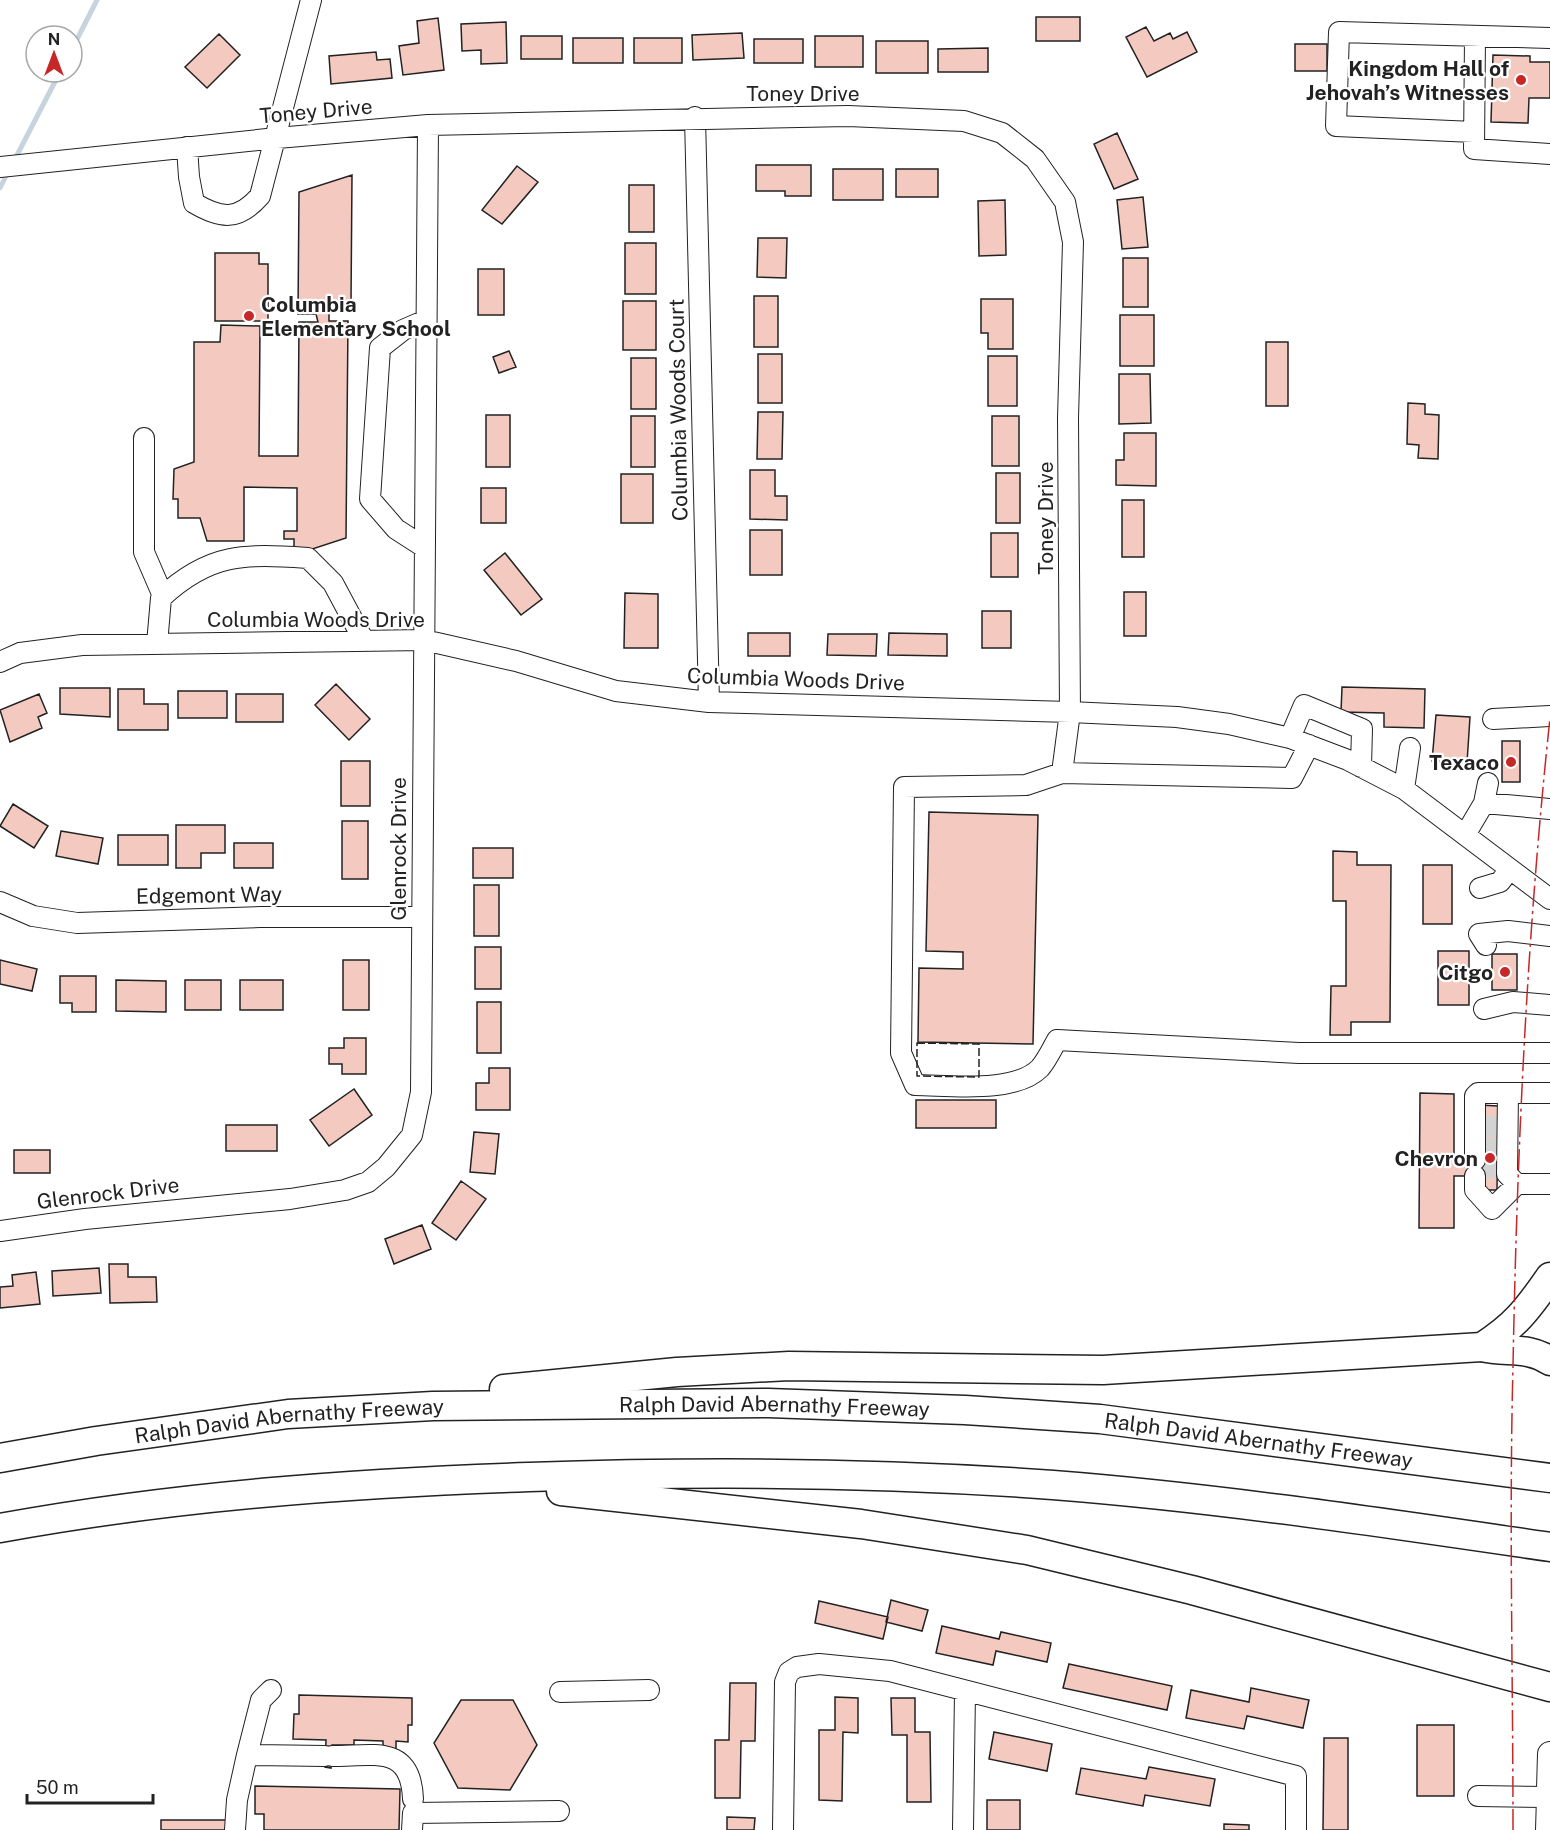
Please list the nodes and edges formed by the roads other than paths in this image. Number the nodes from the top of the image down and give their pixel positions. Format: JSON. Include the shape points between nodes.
{"nodes":[{"id":1,"x":311,"y":0,"type":"edge"},
{"id":2,"x":1475,"y":37,"type":"junction"},
{"id":3,"x":1550,"y":38,"type":"edge"},
{"id":4,"x":695,"y":117,"type":"junction"},
{"id":5,"x":428,"y":125,"type":"junction"},
{"id":6,"x":1474,"y":132,"type":"junction"},
{"id":7,"x":277,"y":138,"type":"junction"},
{"id":8,"x":188,"y":147,"type":"junction"},
{"id":9,"x":1550,"y":154,"type":"edge"},
{"id":10,"x":0,"y":167,"type":"edge"},
{"id":11,"x":426,"y":320,"type":"junction"},
{"id":12,"x":144,"y":438,"type":"dead end"},
{"id":13,"x":424,"y":547,"type":"junction"},
{"id":14,"x":163,"y":596,"type":"junction"},
{"id":15,"x":424,"y":640,"type":"junction"},
{"id":16,"x":364,"y":641,"type":"junction"},
{"id":17,"x":157,"y":644,"type":"junction"},
{"id":18,"x":0,"y":662,"type":"edge"},
{"id":19,"x":709,"y":702,"type":"junction"},
{"id":20,"x":1070,"y":712,"type":"junction"},
{"id":21,"x":1550,"y":717,"type":"edge"},
{"id":22,"x":1493,"y":719,"type":"dead end"},
{"id":23,"x":1290,"y":738,"type":"junction"},
{"id":24,"x":1309,"y":745,"type":"junction"},
{"id":25,"x":1410,"y":748,"type":"dead end"},
{"id":26,"x":1361,"y":767,"type":"junction"},
{"id":27,"x":1062,"y":773,"type":"junction"},
{"id":28,"x":1488,"y":783,"type":"dead end"},
{"id":29,"x":1404,"y":789,"type":"junction"},
{"id":30,"x":1484,"y":803,"type":"junction"},
{"id":31,"x":1550,"y":809,"type":"edge"},
{"id":32,"x":1465,"y":835,"type":"junction"},
{"id":33,"x":1510,"y":869,"type":"junction"},
{"id":34,"x":1480,"y":888,"type":"dead end"},
{"id":35,"x":1550,"y":898,"type":"edge"},
{"id":36,"x":0,"y":903,"type":"edge"},
{"id":37,"x":422,"y":918,"type":"junction"},
{"id":38,"x":1550,"y":936,"type":"edge"},
{"id":39,"x":1486,"y":945,"type":"dead end"},
{"id":40,"x":1550,"y":1005,"type":"edge"},
{"id":41,"x":1484,"y":1009,"type":"dead end"},
{"id":42,"x":1550,"y":1053,"type":"edge"},
{"id":43,"x":1508,"y":1093,"type":"junction"},
{"id":44,"x":1550,"y":1093,"type":"edge"},
{"id":45,"x":1490,"y":1126,"type":"junction"},
{"id":46,"x":1485,"y":1154,"type":"junction"},
{"id":47,"x":1507,"y":1174,"type":"junction"},
{"id":48,"x":1550,"y":1184,"type":"edge"},
{"id":49,"x":0,"y":1231,"type":"edge"},
{"id":50,"x":1550,"y":1277,"type":"edge"},
{"id":51,"x":1482,"y":1347,"type":"junction"},
{"id":52,"x":1550,"y":1361,"type":"edge"},
{"id":53,"x":288,"y":1414,"type":"junction"},
{"id":54,"x":0,"y":1458,"type":"edge"},
{"id":55,"x":1550,"y":1478,"type":"edge"},
{"id":56,"x":436,"y":1480,"type":"junction"},
{"id":57,"x":0,"y":1528,"type":"edge"},
{"id":58,"x":1550,"y":1548,"type":"edge"},
{"id":59,"x":1550,"y":1687,"type":"edge"},
{"id":60,"x":271,"y":1690,"type":"dead end"},
{"id":61,"x":649,"y":1690,"type":"dead end"},
{"id":62,"x":560,"y":1692,"type":"dead end"},
{"id":63,"x":965,"y":1692,"type":"junction"},
{"id":64,"x":1550,"y":1754,"type":"edge"},
{"id":65,"x":247,"y":1755,"type":"junction"},
{"id":66,"x":1549,"y":1792,"type":"edge"},
{"id":67,"x":1478,"y":1796,"type":"dead end"},
{"id":68,"x":559,"y":1811,"type":"dead end"},
{"id":69,"x":413,"y":1812,"type":"edge"},
{"id":70,"x":235,"y":1830,"type":"edge"},
{"id":71,"x":783,"y":1830,"type":"edge"},
{"id":72,"x":963,"y":1830,"type":"edge"},
{"id":73,"x":1296,"y":1830,"type":"edge"},
{"id":74,"x":1548,"y":1830,"type":"edge"}],
"edges":[{"from":1,"to":7,"type":"street"},
{"from":2,"to":3,"type":"street"},
{"from":2,"to":6,"type":"street"},
{"from":2,"to":6,"type":"street","via":[[1339,32],[1336,126]]},
{"from":4,"to":5,"type":"street","name":"Toney Drive"},
{"from":4,"to":19,"type":"street","name":"Columbia Woods Court"},
{"from":4,"to":20,"type":"street","name":"Toney Drive","via":[[848,116],[964,121],[1002,133],[1035,159],[1065,202],[1073,242],[1068,418]]},
{"from":5,"to":7,"type":"street","name":"Toney Drive"},
{"from":5,"to":11,"type":"street","name":"Glenrock Drive"},
{"from":6,"to":9,"type":"street","via":[[1474,149]]},
{"from":7,"to":8,"type":"street","name":"Toney Drive"},
{"from":7,"to":8,"type":"street","via":[[260,196],[236,215],[214,215],[194,204]]},
{"from":8,"to":10,"type":"street","name":"Toney Drive"},
{"from":11,"to":13,"type":"street","name":"Glenrock Drive"},
{"from":11,"to":13,"type":"street","via":[[403,330],[380,348],[370,499],[396,529]]},
{"from":12,"to":14,"type":"street","via":[[144,552]]},
{"from":13,"to":15,"type":"street","name":"Glenrock Drive"},
{"from":14,"to":16,"type":"street","via":[[187,574],[229,559],[260,555],[309,558],[333,583]]},
{"from":14,"to":17,"type":"street"},
{"from":15,"to":16,"type":"street","name":"Columbia Woods Drive"},
{"from":15,"to":19,"type":"street","name":"Columbia Woods Drive","via":[[616,690]]},
{"from":15,"to":37,"type":"street","name":"Glenrock Drive"},
{"from":16,"to":17,"type":"street","name":"Columbia Woods Drive"},
{"from":17,"to":18,"type":"street","name":"Columbia Woods Drive","via":[[82,645],[20,653]]},
{"from":19,"to":20,"type":"street","name":"Columbia Woods Drive"},
{"from":20,"to":23,"type":"street","name":"Columbia Woods Drive","via":[[1178,717]]},
{"from":20,"to":27,"type":"street","name":"Toney Drive"},
{"from":21,"to":22,"type":"street"},
{"from":23,"to":24,"type":"street","name":"Columbia Woods Drive"},
{"from":23,"to":26,"type":"street","via":[[1304,705],[1314,709],[1362,729]]},
{"from":24,"to":26,"type":"street","name":"Columbia Woods Drive"},
{"from":24,"to":27,"type":"street","via":[[1292,778]]},
{"from":25,"to":29,"type":"street"},
{"from":26,"to":29,"type":"street","name":"Columbia Woods Drive"},
{"from":27,"to":42,"type":"street","via":[[1026,785],[903,788],[901,1053],[915,1085],[1001,1085],[1019,1080],[1039,1069],[1057,1040],[1299,1053]]},
{"from":28,"to":30,"type":"street"},
{"from":29,"to":32,"type":"street","name":"Columbia Woods Drive"},
{"from":30,"to":31,"type":"street"},
{"from":30,"to":32,"type":"street"},
{"from":32,"to":33,"type":"street","name":"Columbia Woods Drive"},
{"from":33,"to":34,"type":"street","via":[[1500,882]]},
{"from":33,"to":35,"type":"street","name":"Columbia Woods Drive"},
{"from":36,"to":37,"type":"street","name":"Edgemont Way","via":[[33,916],[77,923],[261,917]]},
{"from":37,"to":49,"type":"street","name":"Glenrock Drive","via":[[421,1092],[412,1135],[368,1182],[290,1199],[150,1211]]},
{"from":38,"to":39,"type":"street","via":[[1508,931],[1479,934]]},
{"from":40,"to":41,"type":"street","via":[[1513,1002]]},
{"from":43,"to":44,"type":"street"},
{"from":43,"to":45,"type":"street"},
{"from":43,"to":45,"type":"street","via":[[1475,1096]]},
{"from":45,"to":46,"type":"street"},
{"from":45,"to":46,"type":"street"},
{"from":46,"to":47,"type":"street"},
{"from":46,"to":47,"type":"street","via":[[1475,1190],[1492,1209]]},
{"from":47,"to":48,"type":"street"},
{"from":50,"to":51,"type":"highway","via":[[1508,1330]]},
{"from":51,"to":52,"type":"highway","via":[[1524,1349]]},
{"from":51,"to":53,"type":"highway","via":[[1104,1370],[789,1366],[677,1372]]},
{"from":53,"to":54,"type":"highway","name":"Ralph David Abernathy Freeway"},
{"from":53,"to":55,"type":"highway","name":"Ralph David Abernathy Freeway","via":[[576,1403],[768,1403],[965,1410],[1124,1422]]},
{"from":56,"to":57,"type":"highway","via":[[154,1504]]},
{"from":56,"to":58,"type":"highway","via":[[731,1472],[1055,1485],[1222,1503]]},
{"from":56,"to":59,"type":"highway","via":[[861,1524],[1027,1550],[1192,1590]]},
{"from":60,"to":65,"type":"street","via":[[261,1700]]},
{"from":61,"to":62,"type":"street"},
{"from":63,"to":71,"type":"street","via":[[890,1671],[819,1664],[797,1666],[789,1672],[785,1682]]},
{"from":63,"to":72,"type":"street"},
{"from":63,"to":73,"type":"street","via":[[1296,1776]]},
{"from":64,"to":66,"type":"main road"},
{"from":65,"to":69,"type":"street","via":[[389,1756],[408,1770],[412,1778]]},
{"from":65,"to":70,"type":"street"},
{"from":66,"to":67,"type":"street"},
{"from":66,"to":74,"type":"main road"},
{"from":68,"to":69,"type":"street"}]}
